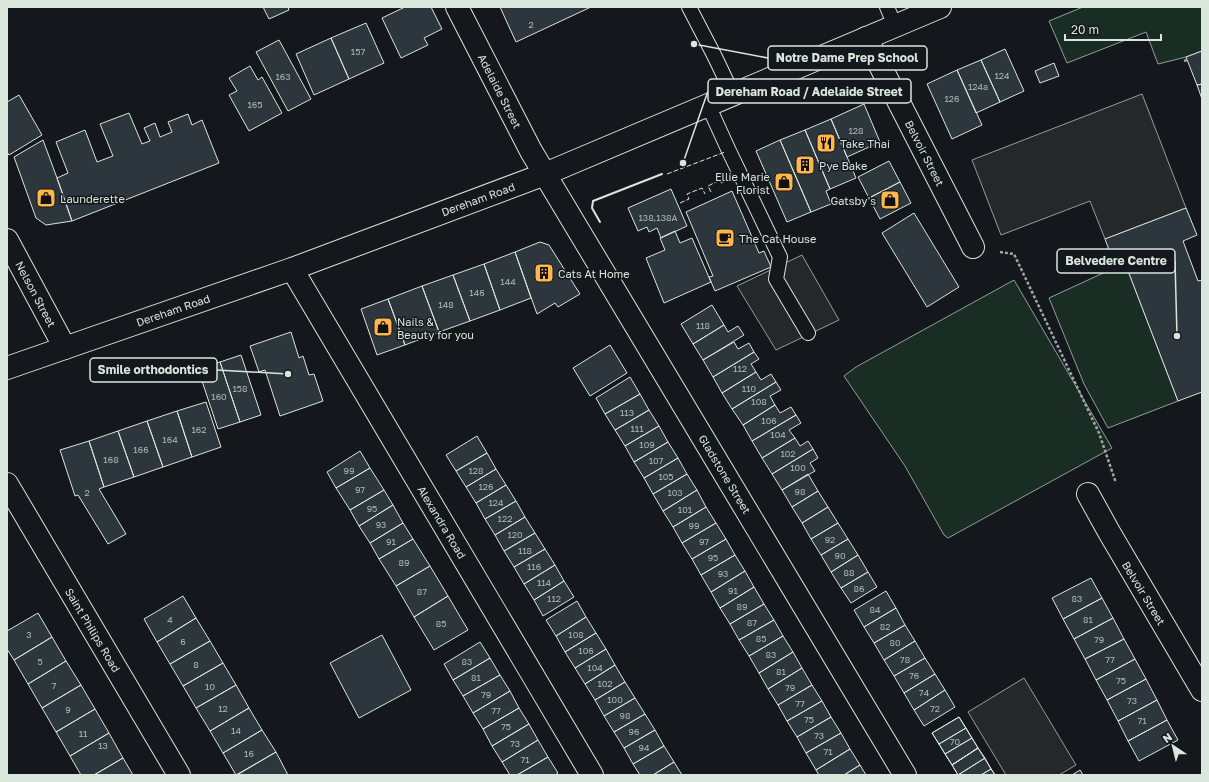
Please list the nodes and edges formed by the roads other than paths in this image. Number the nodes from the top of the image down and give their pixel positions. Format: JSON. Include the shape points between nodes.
{"nodes":[{"id":1,"x":457,"y":7,"type":"edge"},
{"id":2,"x":689,"y":7,"type":"edge"},
{"id":3,"x":940,"y":7,"type":"edge"},
{"id":4,"x":891,"y":16,"type":"edge"},
{"id":5,"x":866,"y":38,"type":"junction"},
{"id":6,"x":733,"y":95,"type":"junction"},
{"id":7,"x":708,"y":105,"type":"junction"},
{"id":8,"x":545,"y":174,"type":"junction"},
{"id":9,"x":7,"y":240,"type":"edge"},
{"id":10,"x":974,"y":248,"type":"road end"},
{"id":11,"x":292,"y":268,"type":"junction"},
{"id":12,"x":808,"y":333,"type":"dead end"},
{"id":13,"x":64,"y":348,"type":"junction"},
{"id":14,"x":7,"y":368,"type":"edge"},
{"id":15,"x":7,"y":484,"type":"edge"},
{"id":16,"x":1088,"y":494,"type":"dead end"},
{"id":17,"x":1202,"y":690,"type":"edge"},
{"id":18,"x":179,"y":775,"type":"edge"},
{"id":19,"x":592,"y":775,"type":"edge"},
{"id":20,"x":905,"y":775,"type":"edge"}],
"edges":[{"from":1,"to":8,"type":"street","name":"Adelaide Street","via":[[531,152]]},
{"from":2,"to":6,"type":"lane"},
{"from":3,"to":4,"type":"street","name":"Dereham Road"},
{"from":4,"to":5,"type":"street","name":"Dereham Road"},
{"from":5,"to":6,"type":"street","name":"Dereham Road"},
{"from":5,"to":10,"type":"street","name":"Belvoir Street"},
{"from":6,"to":7,"type":"street","name":"Dereham Road"},
{"from":7,"to":8,"type":"street","name":"Dereham Road"},
{"from":7,"to":12,"type":"lane","via":[[780,256],[776,279]]},
{"from":8,"to":11,"type":"street","name":"Dereham Road"},
{"from":8,"to":20,"type":"street","name":"Gladstone Street"},
{"from":9,"to":13,"type":"street","name":"Nelson Street"},
{"from":11,"to":13,"type":"street","name":"Dereham Road"},
{"from":11,"to":19,"type":"street","name":"Alexandra Road"},
{"from":13,"to":14,"type":"street","name":"Dereham Road"},
{"from":15,"to":18,"type":"street","name":"Saint Philips Road"},
{"from":16,"to":17,"type":"street","name":"Belvoir Street"}]}
